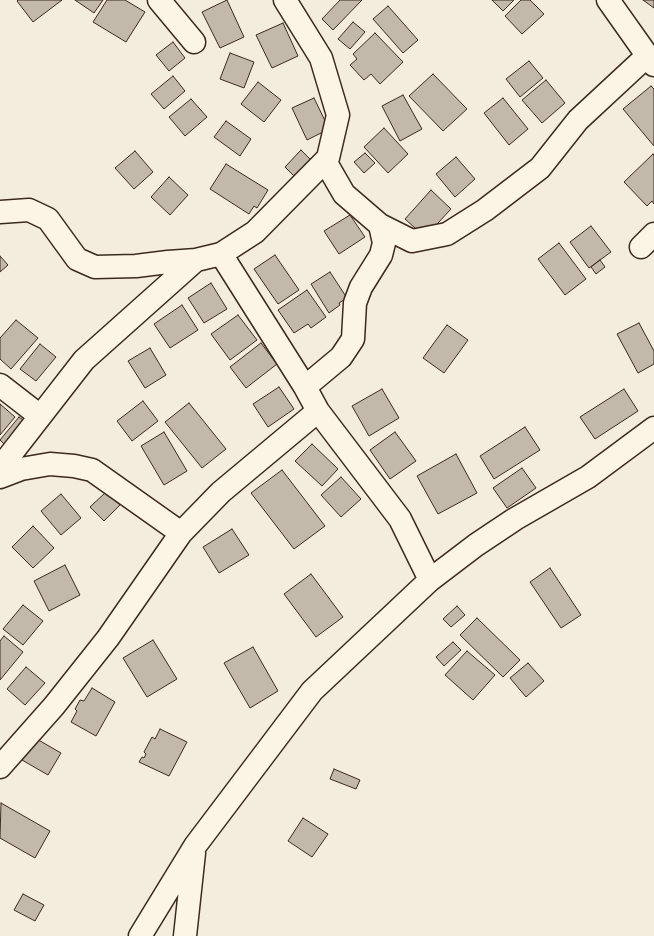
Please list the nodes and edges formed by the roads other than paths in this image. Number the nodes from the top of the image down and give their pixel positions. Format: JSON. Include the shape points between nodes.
{"nodes":[{"id":1,"x":159,"y":0,"type":"edge"},
{"id":2,"x":285,"y":0,"type":"edge"},
{"id":3,"x":608,"y":0,"type":"edge"},
{"id":4,"x":194,"y":42,"type":"dead end"},
{"id":5,"x":650,"y":60,"type":"edge"},
{"id":6,"x":325,"y":161,"type":"junction"},
{"id":7,"x":0,"y":212,"type":"edge"},
{"id":8,"x":380,"y":225,"type":"junction"},
{"id":9,"x":221,"y":254,"type":"junction"},
{"id":10,"x":196,"y":260,"type":"junction"},
{"id":11,"x":0,"y":385,"type":"edge"},
{"id":12,"x":305,"y":387,"type":"junction"},
{"id":13,"x":318,"y":411,"type":"junction"},
{"id":14,"x":40,"y":416,"type":"junction"},
{"id":15,"x":654,"y":428,"type":"edge"},
{"id":16,"x":0,"y":468,"type":"edge"},
{"id":17,"x":0,"y":477,"type":"edge"},
{"id":18,"x":181,"y":533,"type":"junction"},
{"id":19,"x":430,"y":580,"type":"junction"},
{"id":20,"x":0,"y":767,"type":"edge"},
{"id":21,"x":195,"y":846,"type":"junction"},
{"id":22,"x":140,"y":936,"type":"edge"},
{"id":23,"x":185,"y":936,"type":"edge"}],
"edges":[{"from":1,"to":4,"type":"street"},
{"from":2,"to":6,"type":"street","via":[[321,58],[338,115],[328,158]]},
{"from":3,"to":5,"type":"street"},
{"from":5,"to":8,"type":"street","via":[[578,120],[540,168],[485,210],[447,234],[412,241]]},
{"from":6,"to":8,"type":"street","via":[[344,194]]},
{"from":6,"to":9,"type":"street","via":[[255,232]]},
{"from":7,"to":10,"type":"street","via":[[29,210],[48,219],[77,259],[95,267]]},
{"from":8,"to":12,"type":"street","via":[[384,243],[381,255],[361,287],[355,303],[353,339],[342,357]]},
{"from":9,"to":10,"type":"street"},
{"from":9,"to":12,"type":"street"},
{"from":10,"to":14,"type":"street","via":[[84,360]]},
{"from":11,"to":14,"type":"street"},
{"from":12,"to":13,"type":"street"},
{"from":13,"to":18,"type":"street","via":[[221,492]]},
{"from":13,"to":19,"type":"street","via":[[400,519]]},
{"from":14,"to":16,"type":"street"},
{"from":15,"to":19,"type":"street","via":[[588,477],[515,519]]},
{"from":17,"to":18,"type":"street","via":[[21,469],[50,464],[92,470]]},
{"from":18,"to":20,"type":"street","via":[[108,638],[54,706]]},
{"from":19,"to":21,"type":"street","via":[[312,691]]},
{"from":21,"to":22,"type":"street"},
{"from":21,"to":23,"type":"street"}]}
